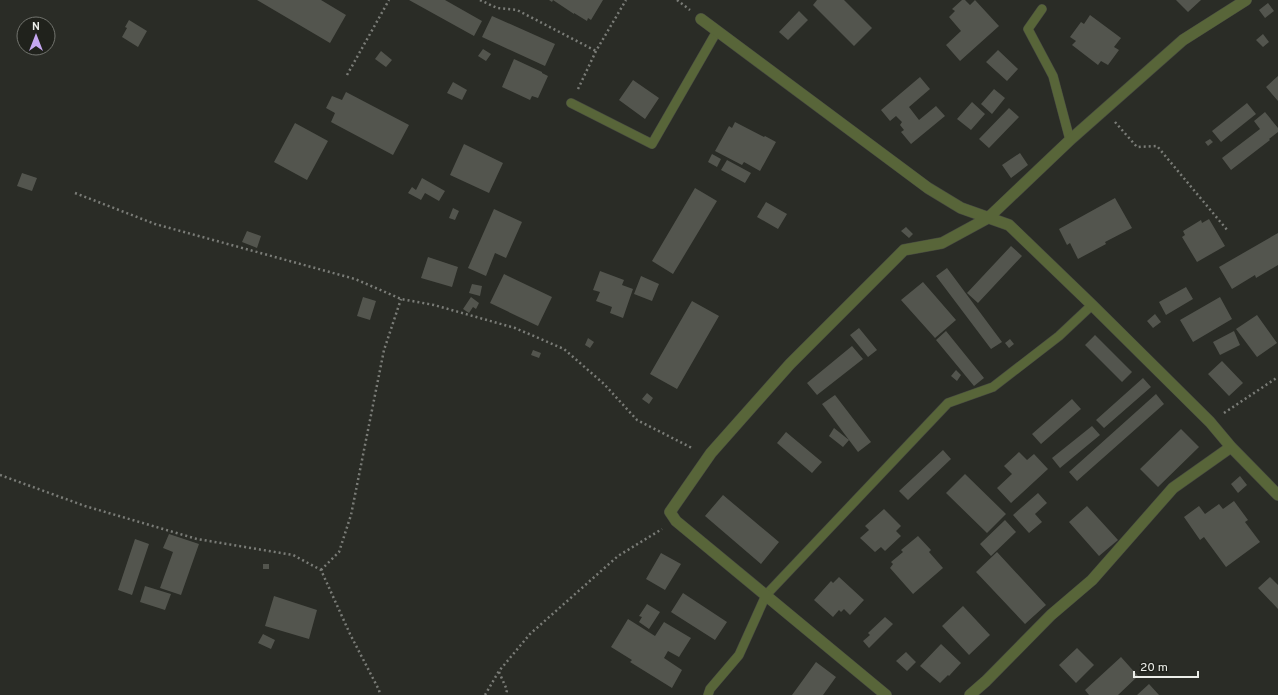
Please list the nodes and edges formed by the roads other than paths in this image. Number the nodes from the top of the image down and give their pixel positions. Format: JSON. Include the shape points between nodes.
{"nodes":[{"id":1,"x":1246,"y":0,"type":"edge"},
{"id":2,"x":1042,"y":9,"type":"dead end"},
{"id":3,"x":701,"y":19,"type":"dead end"},
{"id":4,"x":717,"y":31,"type":"junction"},
{"id":5,"x":571,"y":103,"type":"road end"},
{"id":6,"x":1070,"y":140,"type":"junction"},
{"id":7,"x":988,"y":218,"type":"junction"},
{"id":8,"x":1092,"y":305,"type":"junction"},
{"id":9,"x":1231,"y":447,"type":"junction"},
{"id":10,"x":1278,"y":495,"type":"edge"},
{"id":11,"x":766,"y":595,"type":"junction"},
{"id":12,"x":708,"y":695,"type":"edge"},
{"id":13,"x":886,"y":695,"type":"edge"},
{"id":14,"x":970,"y":695,"type":"edge"}],
"edges":[{"from":1,"to":6,"type":"street","via":[[1183,40]]},
{"from":2,"to":6,"type":"lane","via":[[1028,30],[1053,76]]},
{"from":3,"to":4,"type":"street"},
{"from":4,"to":5,"type":"lane","via":[[652,144]]},
{"from":4,"to":7,"type":"street","via":[[928,188],[961,208]]},
{"from":6,"to":7,"type":"street"},
{"from":7,"to":8,"type":"street","via":[[1009,225]]},
{"from":7,"to":11,"type":"street","via":[[942,243],[904,250],[790,364],[706,460],[670,512],[676,521]]},
{"from":8,"to":9,"type":"street","via":[[1210,422]]},
{"from":8,"to":11,"type":"lane","via":[[1059,336],[993,387],[948,403]]},
{"from":9,"to":10,"type":"street"},
{"from":9,"to":14,"type":"street","via":[[1173,488],[1092,580],[1051,615]]},
{"from":11,"to":12,"type":"lane","via":[[739,655],[710,689]]},
{"from":11,"to":13,"type":"street"}]}
